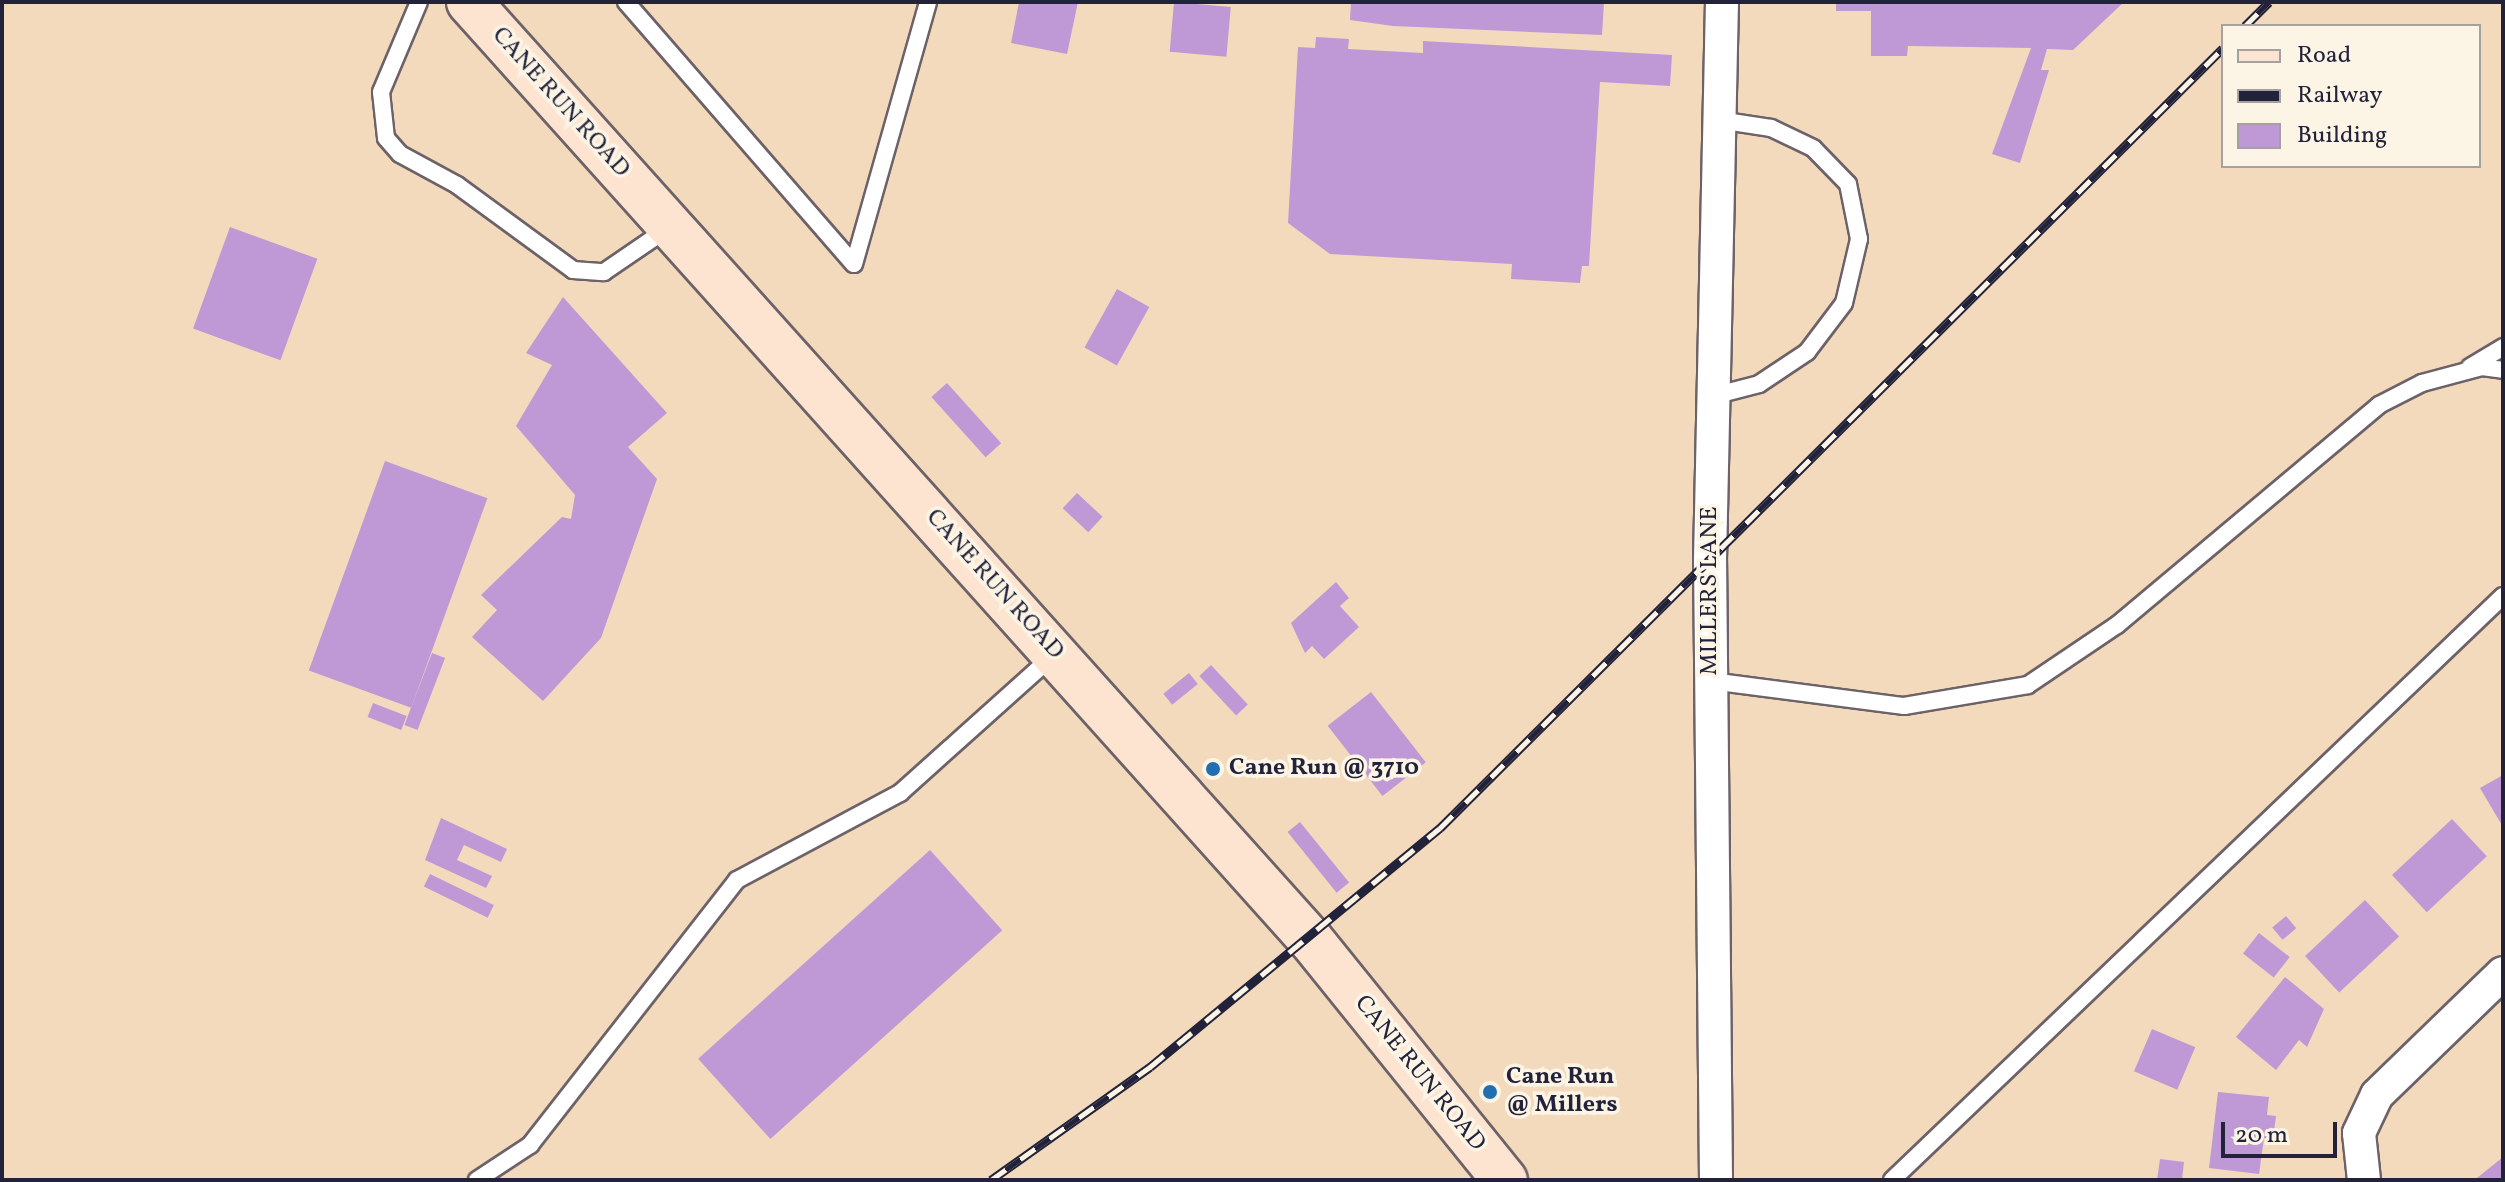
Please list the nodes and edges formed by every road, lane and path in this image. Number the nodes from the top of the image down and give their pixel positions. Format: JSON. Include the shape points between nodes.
{"nodes":[{"id":1,"x":419,"y":2,"type":"edge"},
{"id":2,"x":469,"y":2,"type":"edge"},
{"id":3,"x":626,"y":2,"type":"edge"},
{"id":4,"x":928,"y":2,"type":"edge"},
{"id":5,"x":1722,"y":2,"type":"edge"},
{"id":6,"x":1719,"y":120,"type":"junction"},
{"id":7,"x":671,"y":226,"type":"junction"},
{"id":8,"x":2503,"y":347,"type":"edge"},
{"id":9,"x":2503,"y":370,"type":"edge"},
{"id":10,"x":2458,"y":373,"type":"junction"},
{"id":11,"x":1713,"y":396,"type":"junction"},
{"id":12,"x":2503,"y":596,"type":"edge"},
{"id":13,"x":1055,"y":654,"type":"junction"},
{"id":14,"x":1711,"y":681,"type":"junction"},
{"id":15,"x":2503,"y":973,"type":"edge"},
{"id":16,"x":477,"y":1180,"type":"edge"},
{"id":17,"x":1505,"y":1180,"type":"edge"},
{"id":18,"x":1716,"y":1180,"type":"edge"},
{"id":19,"x":1892,"y":1180,"type":"edge"},
{"id":20,"x":2364,"y":1180,"type":"edge"}],
"edges":[{"from":1,"to":7,"type":"lane","via":[[381,92],[386,138],[400,154],[457,185],[573,270],[604,272]]},
{"from":2,"to":7,"type":"main road","name":"CANE RUN ROAD"},
{"from":3,"to":4,"type":"lane","via":[[854,264]]},
{"from":5,"to":6,"type":"street","name":"MILLERS LANE"},
{"from":6,"to":11,"type":"street","name":"MILLERS LANE"},
{"from":6,"to":11,"type":"lane","via":[[1771,128],[1813,148],[1848,184],[1859,239],[1844,303],[1807,352],[1759,384]]},
{"from":7,"to":13,"type":"main road","name":"CANE RUN ROAD"},
{"from":8,"to":10,"type":"lane"},
{"from":9,"to":10,"type":"lane"},
{"from":10,"to":14,"type":"lane","via":[[2379,405],[2117,625],[2028,685],[1904,706]]},
{"from":11,"to":14,"type":"street","name":"MILLERS LANE"},
{"from":12,"to":19,"type":"lane"},
{"from":13,"to":16,"type":"lane","via":[[900,793],[737,880],[530,1145]]},
{"from":13,"to":17,"type":"main road","name":"CANE RUN ROAD","via":[[1311,940]]},
{"from":14,"to":18,"type":"street","name":"MILLERS LANE"},
{"from":15,"to":20,"type":"street","via":[[2377,1095],[2359,1133]]}]}
